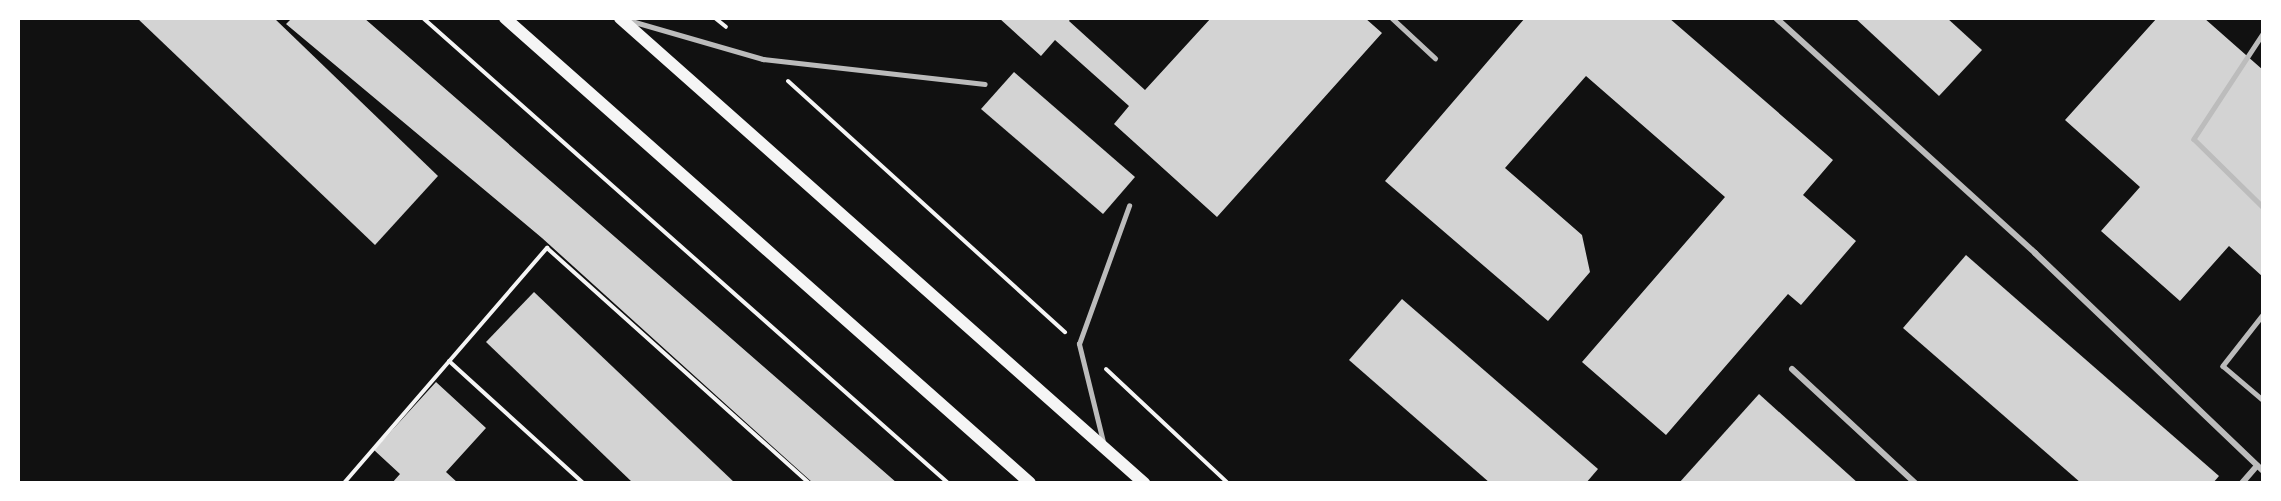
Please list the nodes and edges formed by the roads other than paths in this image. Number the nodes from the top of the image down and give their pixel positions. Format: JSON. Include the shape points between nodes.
{"nodes":[{"id":1,"x":505,"y":18,"type":"edge"},
{"id":2,"x":621,"y":18,"type":"edge"},
{"id":3,"x":1392,"y":18,"type":"edge"},
{"id":4,"x":1776,"y":18,"type":"edge"},
{"id":5,"x":2263,"y":34,"type":"edge"},
{"id":6,"x":1435,"y":58,"type":"dead end"},
{"id":7,"x":985,"y":84,"type":"dead end"},
{"id":8,"x":1129,"y":206,"type":"dead end"},
{"id":9,"x":2263,"y":207,"type":"edge"},
{"id":10,"x":2263,"y":315,"type":"edge"},
{"id":11,"x":1792,"y":369,"type":"dead end"},
{"id":12,"x":2263,"y":400,"type":"edge"},
{"id":13,"x":1104,"y":447,"type":"junction"},
{"id":14,"x":2260,"y":468,"type":"edge"},
{"id":15,"x":1030,"y":483,"type":"edge"},
{"id":16,"x":1144,"y":483,"type":"edge"},
{"id":17,"x":1915,"y":483,"type":"edge"},
{"id":18,"x":2242,"y":483,"type":"edge"}],
"edges":[{"from":1,"to":15,"type":"main road"},
{"from":2,"to":7,"type":"lane","via":[[763,59]]},
{"from":2,"to":13,"type":"main road"},
{"from":3,"to":6,"type":"lane"},
{"from":4,"to":14,"type":"street","via":[[2034,253]]},
{"from":5,"to":9,"type":"lane","via":[[2194,139]]},
{"from":8,"to":13,"type":"lane","via":[[1079,344]]},
{"from":10,"to":12,"type":"lane","via":[[2223,366]]},
{"from":11,"to":17,"type":"street"},
{"from":13,"to":16,"type":"main road"},
{"from":14,"to":18,"type":"street"}]}
